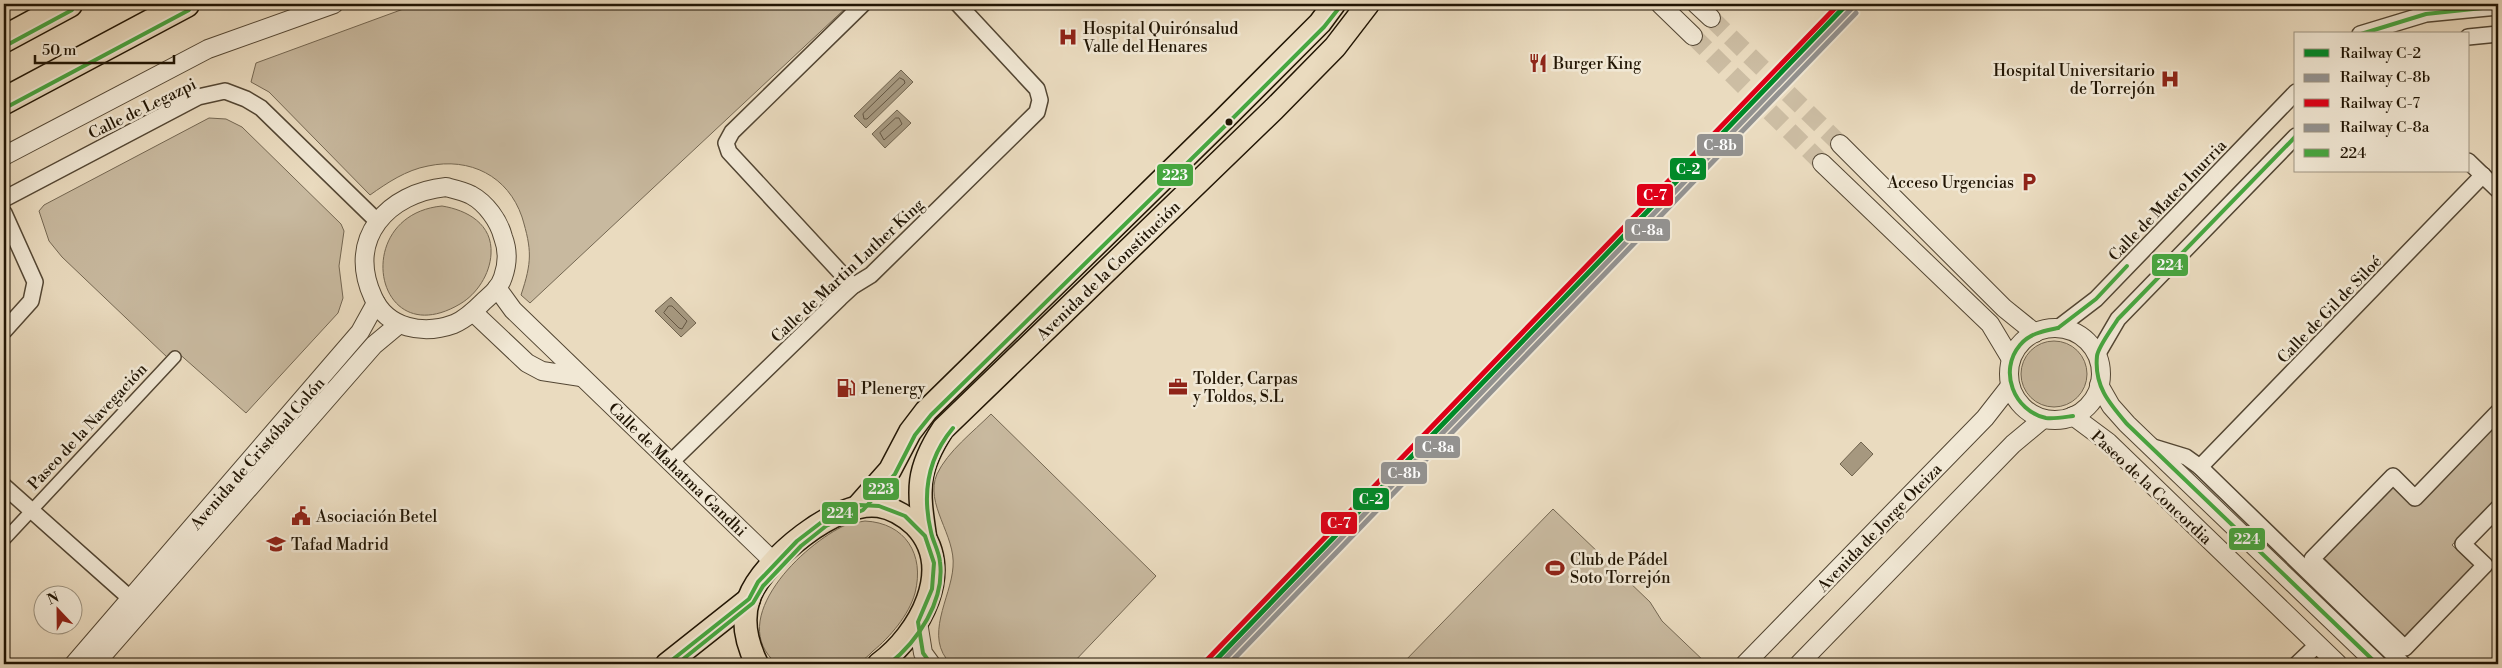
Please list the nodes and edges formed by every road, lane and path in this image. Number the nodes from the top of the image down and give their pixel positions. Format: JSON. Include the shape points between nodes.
{"nodes":[{"id":1,"x":69,"y":4,"type":"edge"},
{"id":2,"x":186,"y":4,"type":"edge"},
{"id":3,"x":334,"y":4,"type":"edge"},
{"id":4,"x":863,"y":4,"type":"edge"},
{"id":5,"x":958,"y":4,"type":"edge"},
{"id":6,"x":1314,"y":4,"type":"edge"},
{"id":7,"x":1334,"y":4,"type":"edge"},
{"id":8,"x":1368,"y":4,"type":"edge"},
{"id":9,"x":1660,"y":4,"type":"edge"},
{"id":10,"x":1696,"y":4,"type":"edge"},
{"id":11,"x":2498,"y":8,"type":"edge"},
{"id":12,"x":1711,"y":18,"type":"tunnel mouth"},
{"id":13,"x":2367,"y":32,"type":"edge"},
{"id":14,"x":2498,"y":34,"type":"edge"},
{"id":15,"x":1693,"y":36,"type":"tunnel mouth"},
{"id":16,"x":2470,"y":37,"type":"edge"},
{"id":17,"x":4,"y":39,"type":"edge"},
{"id":18,"x":1288,"y":54,"type":"junction"},
{"id":19,"x":2294,"y":94,"type":"edge"},
{"id":20,"x":4,"y":102,"type":"edge"},
{"id":21,"x":2294,"y":138,"type":"edge"},
{"id":22,"x":1840,"y":144,"type":"tunnel mouth"},
{"id":23,"x":4,"y":156,"type":"edge"},
{"id":24,"x":1822,"y":163,"type":"tunnel mouth"},
{"id":25,"x":2470,"y":163,"type":"edge"},
{"id":26,"x":2482,"y":175,"type":"junction"},
{"id":27,"x":2498,"y":190,"type":"edge"},
{"id":28,"x":4,"y":199,"type":"edge"},
{"id":29,"x":4,"y":213,"type":"edge"},
{"id":30,"x":377,"y":220,"type":"junction"},
{"id":31,"x":852,"y":286,"type":"junction"},
{"id":32,"x":497,"y":288,"type":"junction"},
{"id":33,"x":376,"y":303,"type":"junction"},
{"id":34,"x":473,"y":312,"type":"junction"},
{"id":35,"x":398,"y":325,"type":"junction"},
{"id":36,"x":2058,"y":328,"type":"junction"},
{"id":37,"x":4,"y":332,"type":"edge"},
{"id":38,"x":2035,"y":333,"type":"junction"},
{"id":39,"x":2097,"y":355,"type":"junction"},
{"id":40,"x":175,"y":357,"type":"dead end"},
{"id":41,"x":2011,"y":359,"type":"junction"},
{"id":42,"x":581,"y":377,"type":"junction"},
{"id":43,"x":2099,"y":385,"type":"junction"},
{"id":44,"x":2010,"y":386,"type":"junction"},
{"id":45,"x":2498,"y":412,"type":"edge"},
{"id":46,"x":2073,"y":416,"type":"junction"},
{"id":47,"x":2043,"y":419,"type":"junction"},
{"id":48,"x":2150,"y":446,"type":"junction"},
{"id":49,"x":671,"y":462,"type":"junction"},
{"id":50,"x":2200,"y":466,"type":"junction"},
{"id":51,"x":4,"y":486,"type":"edge"},
{"id":52,"x":859,"y":505,"type":"junction"},
{"id":53,"x":2498,"y":508,"type":"edge"},
{"id":54,"x":31,"y":510,"type":"junction"},
{"id":55,"x":925,"y":536,"type":"junction"},
{"id":56,"x":4,"y":540,"type":"edge"},
{"id":57,"x":775,"y":563,"type":"junction"},
{"id":58,"x":749,"y":599,"type":"junction"},
{"id":59,"x":137,"y":604,"type":"junction"},
{"id":60,"x":918,"y":622,"type":"junction"},
{"id":61,"x":2317,"y":645,"type":"junction"},
{"id":62,"x":74,"y":664,"type":"edge"},
{"id":63,"x":95,"y":664,"type":"edge"},
{"id":64,"x":667,"y":664,"type":"edge"},
{"id":65,"x":757,"y":664,"type":"edge"},
{"id":66,"x":879,"y":664,"type":"edge"},
{"id":67,"x":931,"y":664,"type":"edge"},
{"id":68,"x":1745,"y":664,"type":"edge"},
{"id":69,"x":1800,"y":664,"type":"edge"},
{"id":70,"x":2297,"y":664,"type":"edge"},
{"id":71,"x":2338,"y":664,"type":"edge"},
{"id":72,"x":2377,"y":664,"type":"edge"},
{"id":73,"x":2403,"y":664,"type":"edge"}],
"edges":[{"from":1,"to":17,"type":"highway"},
{"from":2,"to":20,"type":"highway"},
{"from":3,"to":23,"type":"street","via":[[208,49]]},
{"from":4,"to":31,"type":"street","via":[[732,132],[726,143],[728,152]]},
{"from":5,"to":31,"type":"street","name":"Calle de Martin Luther King","via":[[1037,89],[1040,100],[1037,112],[871,275]]},
{"from":6,"to":18,"type":"main road"},
{"from":7,"to":18,"type":"main road","name":"Avenida de la Constitución","via":[[1320,23]]},
{"from":8,"to":55,"type":"main road","name":"Avenida de la Constitución","via":[[1335,47],[1274,110],[943,429],[928,452],[921,476],[919,499]]},
{"from":9,"to":15,"type":"street"},
{"from":10,"to":12,"type":"street"},
{"from":11,"to":13,"type":"street","via":[[2426,14]]},
{"from":14,"to":16,"type":"street"},
{"from":18,"to":52,"type":"main road","name":"Avenida de la Constitución","via":[[926,411],[910,432],[890,470]]},
{"from":19,"to":36,"type":"street","name":"Calle de Mateo Inurria","via":[[2096,299]]},
{"from":21,"to":39,"type":"street","via":[[2118,319]]},
{"from":22,"to":38,"type":"street","via":[[2004,308]]},
{"from":24,"to":41,"type":"street","via":[[1990,324]]},
{"from":25,"to":26,"type":"street"},
{"from":26,"to":27,"type":"street"},
{"from":26,"to":50,"type":"street","name":"Calle de Gil de Siloé"},
{"from":28,"to":30,"type":"street","name":"Calle de Legazpi","via":[[198,97],[225,91],[262,108]]},
{"from":29,"to":37,"type":"street","via":[[35,282],[32,300]]},
{"from":30,"to":32,"type":"street","via":[[402,199],[426,189],[446,186],[472,195],[500,226],[506,246],[507,261],[503,279]]},
{"from":30,"to":33,"type":"street","via":[[368,244],[365,266],[369,289]]},
{"from":31,"to":49,"type":"street","name":"Calle de Martin Luther King"},
{"from":32,"to":34,"type":"street"},
{"from":32,"to":42,"type":"street","name":"Calle de Mahatma Gandhi","via":[[513,310]]},
{"from":33,"to":35,"type":"street","via":[[384,315]]},
{"from":33,"to":59,"type":"street","name":"Avenida de Cristóbal Colón","via":[[360,332]]},
{"from":34,"to":35,"type":"street","via":[[455,323],[435,328],[416,329]]},
{"from":34,"to":42,"type":"street","via":[[527,362],[542,371]]},
{"from":35,"to":59,"type":"street","name":"Avenida de Cristóbal Colón","via":[[374,344]]},
{"from":36,"to":38,"type":"street"},
{"from":36,"to":39,"type":"street","via":[[2074,332],[2088,342]]},
{"from":38,"to":41,"type":"street","via":[[2020,344]]},
{"from":39,"to":43,"type":"street","via":[[2101,370]]},
{"from":40,"to":54,"type":"street","name":"Paseo de la Navegación"},
{"from":41,"to":44,"type":"street"},
{"from":42,"to":49,"type":"street","name":"Calle de Mahatma Gandhi"},
{"from":43,"to":46,"type":"street","via":[[2085,409]]},
{"from":43,"to":48,"type":"street","name":"Paseo de la Concordia","via":[[2111,406]]},
{"from":44,"to":47,"type":"street","via":[[2022,407]]},
{"from":44,"to":68,"type":"street","name":"Avenida de Jorge Oteiza","via":[[1985,418]]},
{"from":45,"to":53,"type":"street","via":[[2415,498],[2393,476],[2312,559],[2405,648],[2485,565],[2463,544]]},
{"from":46,"to":47,"type":"street"},
{"from":46,"to":61,"type":"street","name":"Paseo de la Concordia","via":[[2108,442]]},
{"from":47,"to":69,"type":"street","via":[[2013,444]]},
{"from":48,"to":50,"type":"street","name":"Paseo de la Concordia","via":[[2186,457]]},
{"from":48,"to":72,"type":"street","name":"Paseo de la Concordia"},
{"from":49,"to":57,"type":"street","name":"Calle de Mahatma Gandhi"},
{"from":50,"to":73,"type":"street","name":"Paseo de la Concordia"},
{"from":51,"to":54,"type":"street"},
{"from":52,"to":55,"type":"main road","via":[[879,506],[906,516]]},
{"from":52,"to":57,"type":"main road","via":[[823,521]]},
{"from":54,"to":56,"type":"street","name":"Paseo de la Navegación"},
{"from":54,"to":59,"type":"street"},
{"from":55,"to":60,"type":"main road","name":"Avenida de la Constitución","via":[[934,563],[932,589]]},
{"from":57,"to":58,"type":"main road","via":[[758,582]]},
{"from":58,"to":64,"type":"main road"},
{"from":58,"to":65,"type":"main road","via":[[745,622],[748,645]]},
{"from":59,"to":62,"type":"street","name":"Avenida de Cristóbal Colón"},
{"from":59,"to":63,"type":"street","name":"Avenida de Cristóbal Colón"},
{"from":60,"to":66,"type":"main road","name":"Avenida de la Constitución","via":[[896,652]]},
{"from":60,"to":67,"type":"street","via":[[923,652]]},
{"from":61,"to":70,"type":"street"},
{"from":61,"to":71,"type":"street","name":"Paseo de la Concordia"}]}
